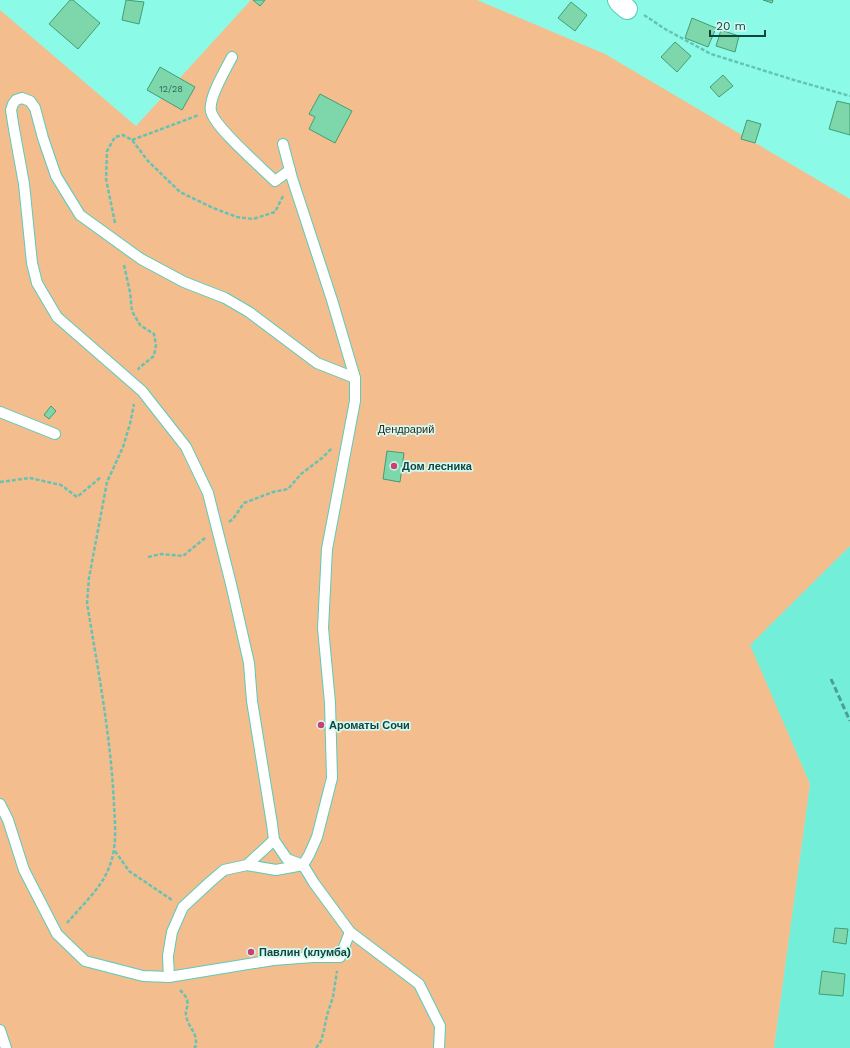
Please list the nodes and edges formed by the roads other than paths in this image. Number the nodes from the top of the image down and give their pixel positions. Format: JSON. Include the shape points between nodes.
{"nodes":[{"id":1,"x":232,"y":57,"type":"dead end"},
{"id":2,"x":283,"y":144,"type":"dead end"},
{"id":3,"x":291,"y":174,"type":"junction"},
{"id":4,"x":355,"y":378,"type":"junction"},
{"id":5,"x":0,"y":412,"type":"edge"},
{"id":6,"x":55,"y":434,"type":"dead end"},
{"id":7,"x":0,"y":804,"type":"edge"},
{"id":8,"x":274,"y":840,"type":"junction"},
{"id":9,"x":247,"y":865,"type":"junction"},
{"id":10,"x":303,"y":865,"type":"junction"},
{"id":11,"x":350,"y":932,"type":"junction"},
{"id":12,"x":169,"y":977,"type":"junction"},
{"id":13,"x":439,"y":1048,"type":"edge"}],
"edges":[{"from":1,"to":3,"type":"lane","via":[[213,95],[210,110],[218,126],[275,180]]},
{"from":2,"to":3,"type":"lane"},
{"from":3,"to":4,"type":"lane"},
{"from":4,"to":8,"type":"lane","via":[[317,363],[249,312],[225,298],[184,282],[141,258],[80,215],[56,176],[35,108],[30,101],[22,98],[12,104],[32,263],[37,283],[57,317],[142,391],[186,447],[208,493],[249,663],[252,701]]},
{"from":4,"to":10,"type":"lane","via":[[355,401],[327,549],[323,628],[330,703],[332,778],[317,837]]},
{"from":5,"to":6,"type":"lane"},
{"from":7,"to":12,"type":"lane","via":[[8,820],[24,870],[57,934],[85,961],[143,976]]},
{"from":8,"to":9,"type":"lane"},
{"from":8,"to":10,"type":"lane","via":[[287,858]]},
{"from":9,"to":10,"type":"lane","via":[[276,870]]},
{"from":9,"to":12,"type":"lane","via":[[224,870],[183,907],[172,932],[168,956]]},
{"from":10,"to":11,"type":"lane"},
{"from":11,"to":12,"type":"lane","via":[[340,957],[273,960]]},
{"from":11,"to":13,"type":"lane","via":[[419,984],[440,1026]]}]}
